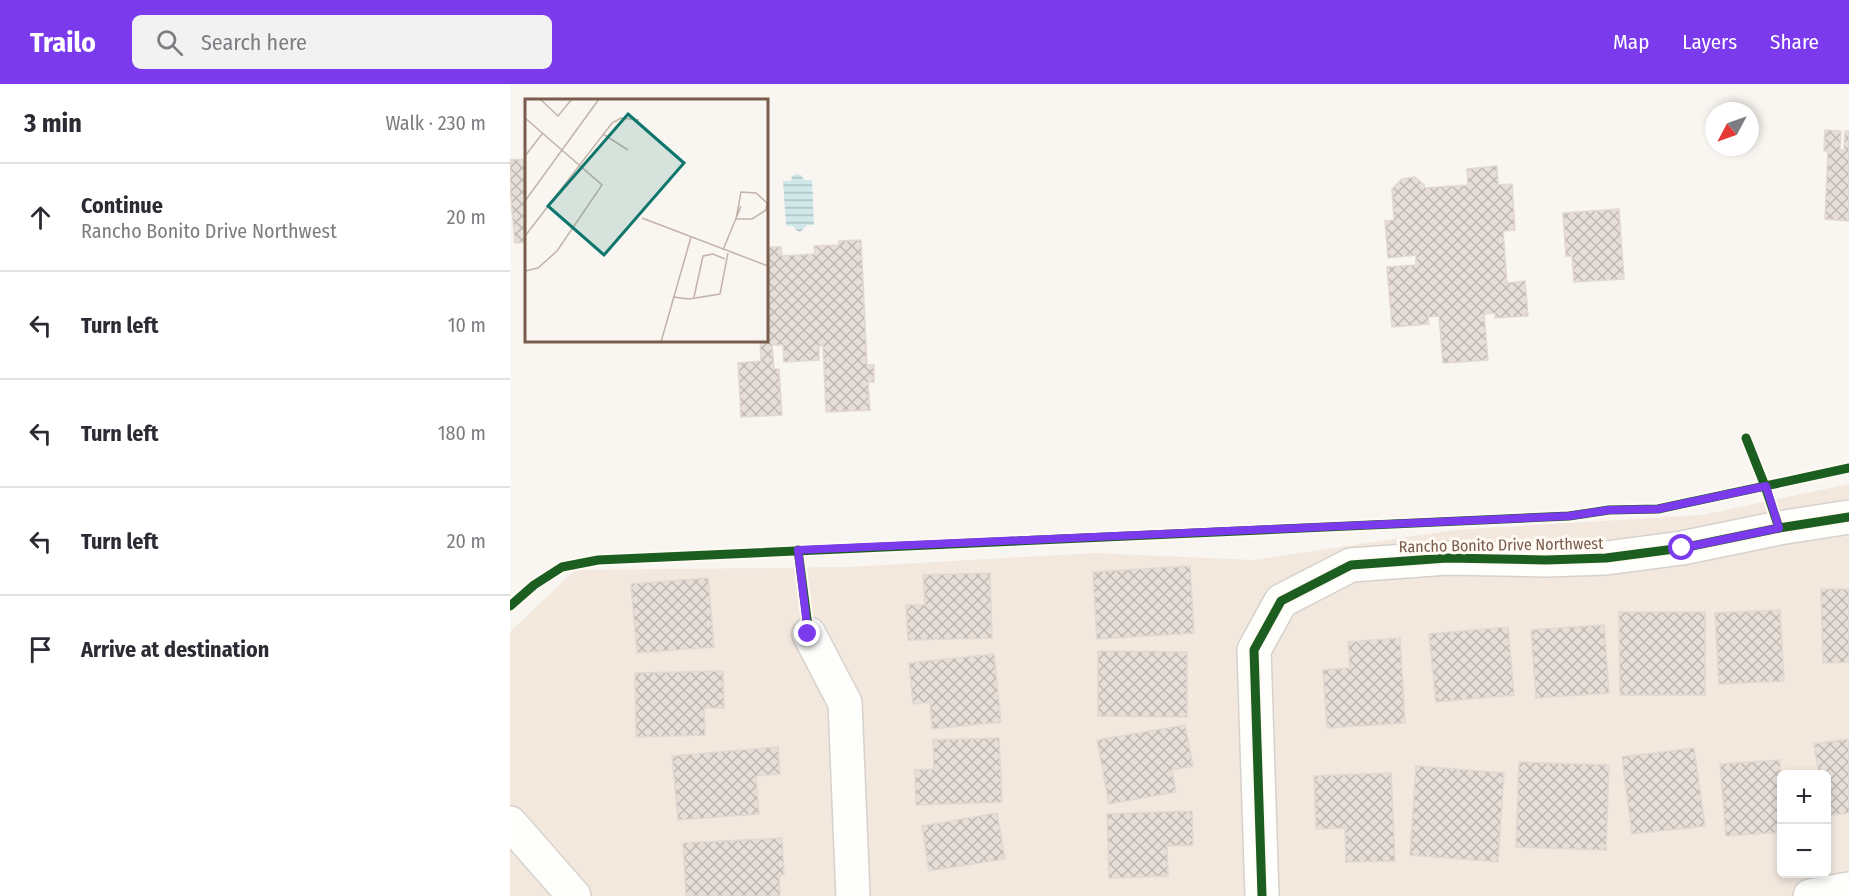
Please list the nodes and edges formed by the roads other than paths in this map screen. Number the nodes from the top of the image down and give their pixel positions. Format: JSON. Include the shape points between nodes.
{"nodes":[{"id":1,"x":1849,"y":517,"type":"edge"},
{"id":2,"x":808,"y":634,"type":"dead end"},
{"id":3,"x":510,"y":823,"type":"edge"},
{"id":4,"x":1849,"y":889,"type":"edge"},
{"id":5,"x":574,"y":896,"type":"edge"},
{"id":6,"x":853,"y":896,"type":"edge"},
{"id":7,"x":1262,"y":896,"type":"edge"},
{"id":8,"x":1810,"y":896,"type":"edge"}],
"edges":[{"from":1,"to":7,"type":"street","name":"Rancho Bonito Drive Northwest","via":[[1606,558],[1447,558],[1351,565],[1281,600],[1254,650]]},
{"from":2,"to":6,"type":"street","via":[[845,703]]},
{"from":3,"to":5,"type":"street"},
{"from":4,"to":8,"type":"street"}]}
